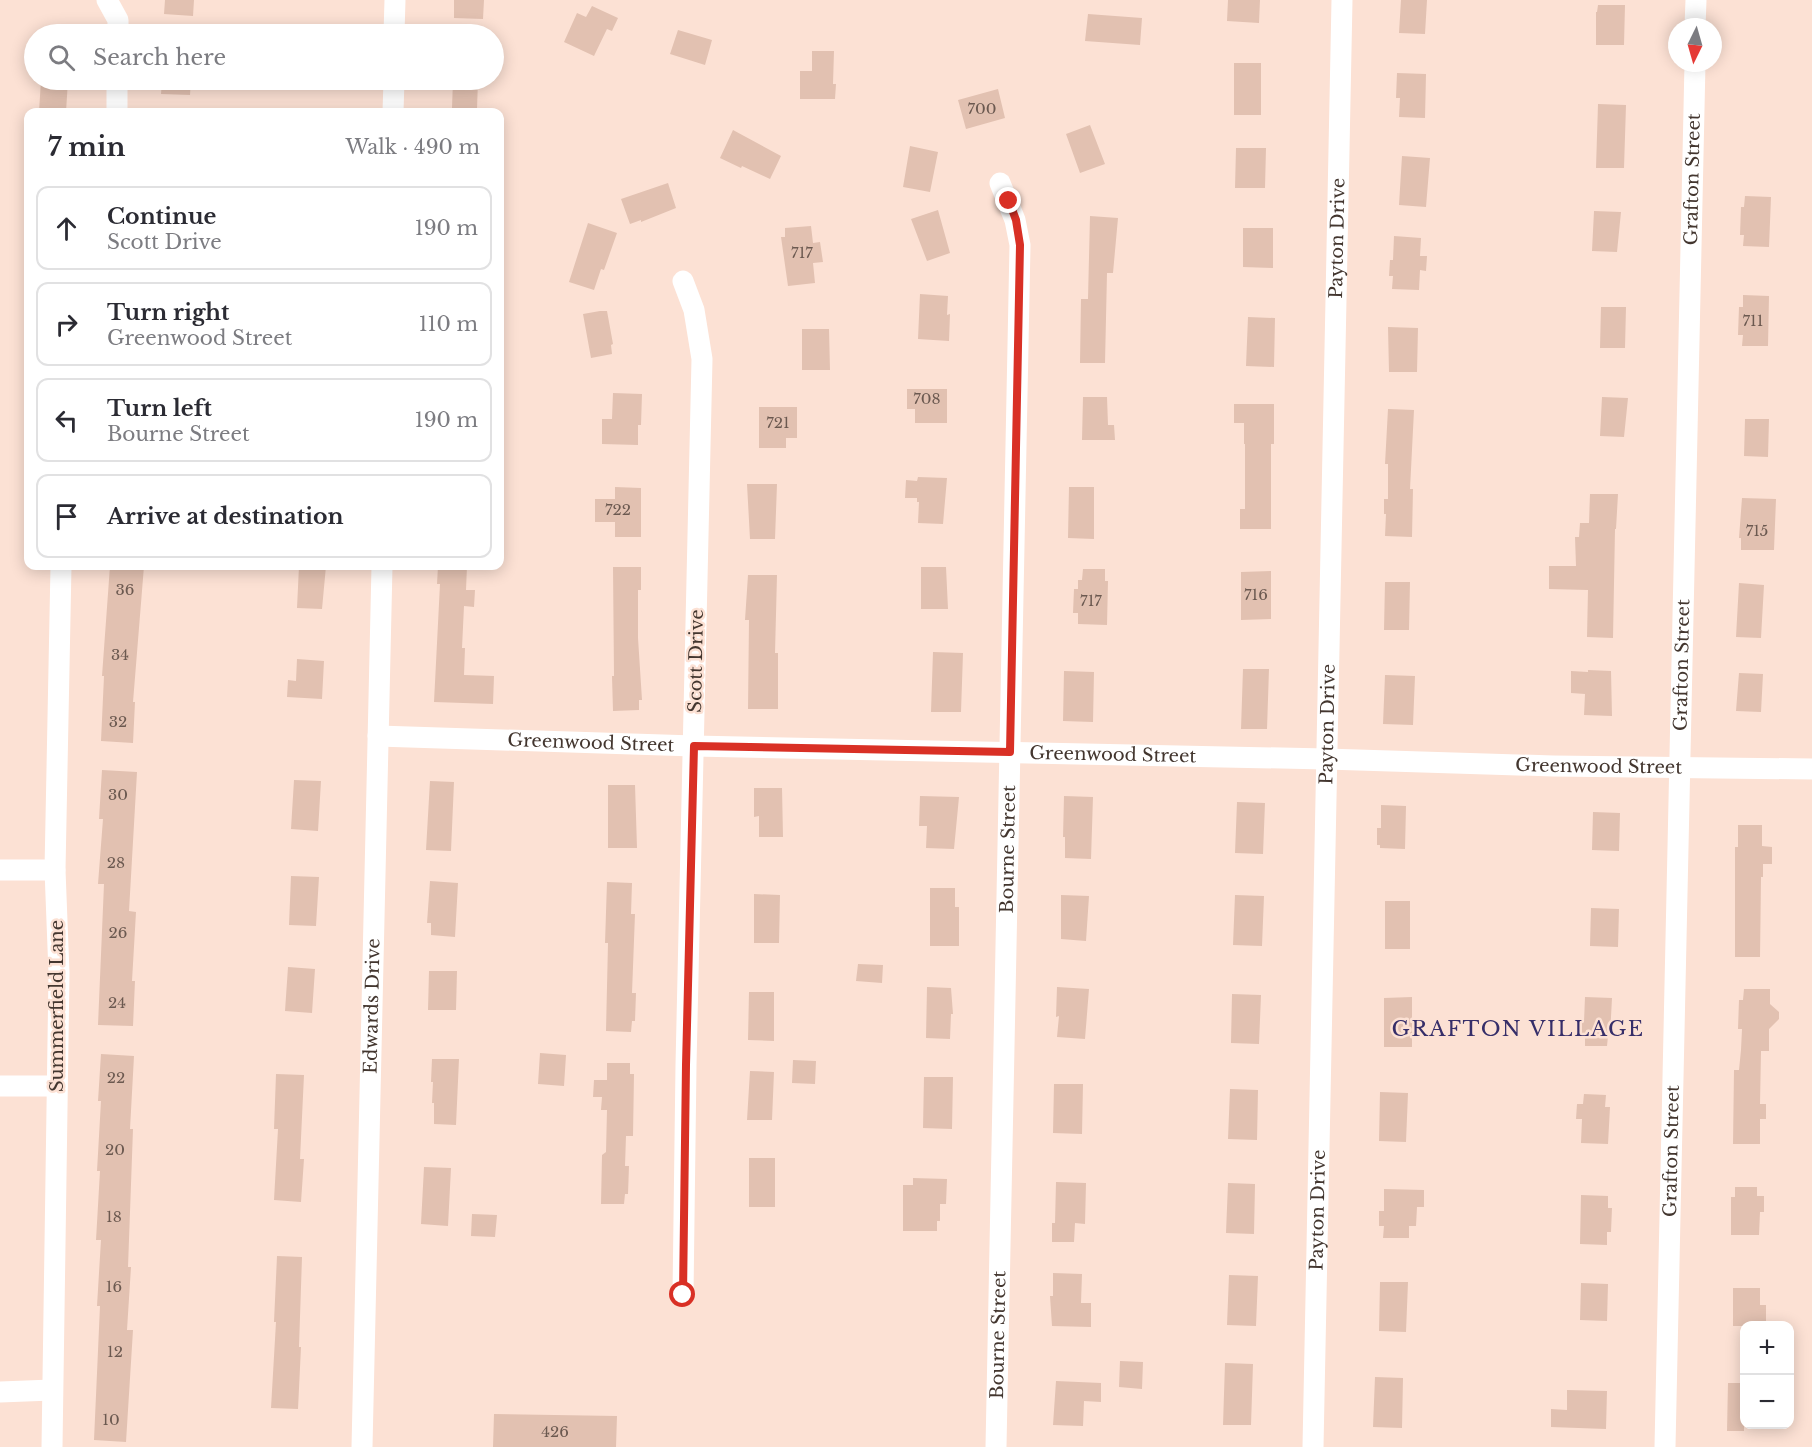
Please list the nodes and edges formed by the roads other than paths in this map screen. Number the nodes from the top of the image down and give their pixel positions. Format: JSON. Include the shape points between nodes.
{"nodes":[{"id":1,"x":107,"y":0,"type":"edge"},
{"id":2,"x":395,"y":0,"type":"edge"},
{"id":3,"x":1342,"y":0,"type":"edge"},
{"id":4,"x":1696,"y":0,"type":"edge"},
{"id":5,"x":1695,"y":18,"type":"edge"},
{"id":6,"x":118,"y":24,"type":"edge"},
{"id":7,"x":394,"y":24,"type":"edge"},
{"id":8,"x":1695,"y":72,"type":"edge"},
{"id":9,"x":117,"y":90,"type":"edge"},
{"id":10,"x":393,"y":90,"type":"edge"},
{"id":11,"x":117,"y":108,"type":"edge"},
{"id":12,"x":393,"y":108,"type":"edge"},
{"id":13,"x":1000,"y":183,"type":"dead end"},
{"id":14,"x":683,"y":281,"type":"dead end"},
{"id":15,"x":60,"y":570,"type":"edge"},
{"id":16,"x":382,"y":570,"type":"edge"},
{"id":17,"x":378,"y":736,"type":"junction"},
{"id":18,"x":694,"y":746,"type":"junction"},
{"id":19,"x":1010,"y":752,"type":"junction"},
{"id":20,"x":1326,"y":759,"type":"junction"},
{"id":21,"x":1680,"y":766,"type":"junction"},
{"id":22,"x":1812,"y":769,"type":"edge"},
{"id":23,"x":0,"y":870,"type":"edge"},
{"id":24,"x":55,"y":870,"type":"junction"},
{"id":25,"x":0,"y":1086,"type":"edge"},
{"id":26,"x":57,"y":1086,"type":"junction"},
{"id":27,"x":683,"y":1295,"type":"dead end"},
{"id":28,"x":52,"y":1390,"type":"junction"},
{"id":29,"x":0,"y":1392,"type":"edge"},
{"id":30,"x":52,"y":1447,"type":"edge"},
{"id":31,"x":362,"y":1447,"type":"edge"},
{"id":32,"x":996,"y":1447,"type":"edge"},
{"id":33,"x":1313,"y":1447,"type":"edge"},
{"id":34,"x":1665,"y":1447,"type":"edge"}],
"edges":[{"from":1,"to":6,"type":"street"},
{"from":2,"to":7,"type":"street"},
{"from":3,"to":20,"type":"street","name":"Payton Drive"},
{"from":4,"to":5,"type":"street"},
{"from":8,"to":21,"type":"street","name":"Grafton Street"},
{"from":9,"to":11,"type":"street"},
{"from":10,"to":12,"type":"street"},
{"from":13,"to":19,"type":"street","name":"Bourne Street","via":[[1016,220],[1020,245]]},
{"from":14,"to":18,"type":"street","name":"Scott Drive","via":[[694,310],[702,358]]},
{"from":15,"to":24,"type":"street","name":"Summerfield Lane"},
{"from":16,"to":17,"type":"street","name":"Edwards Drive"},
{"from":17,"to":18,"type":"street","name":"Greenwood Street"},
{"from":17,"to":31,"type":"street","name":"Edwards Drive"},
{"from":18,"to":19,"type":"street","name":"Greenwood Street"},
{"from":18,"to":27,"type":"street","name":"Scott Drive"},
{"from":19,"to":20,"type":"street","name":"Greenwood Street"},
{"from":19,"to":32,"type":"street","name":"Bourne Street"},
{"from":20,"to":21,"type":"street","name":"Greenwood Street"},
{"from":20,"to":33,"type":"street","name":"Payton Drive"},
{"from":21,"to":22,"type":"street","name":"Greenwood Street"},
{"from":21,"to":34,"type":"street","name":"Grafton Street"},
{"from":23,"to":24,"type":"street"},
{"from":24,"to":26,"type":"street","name":"Summerfield Lane","via":[[59,973]]},
{"from":25,"to":26,"type":"street"},
{"from":26,"to":28,"type":"street","name":"Summerfield Lane"},
{"from":28,"to":29,"type":"street"},
{"from":28,"to":30,"type":"street","name":"Summerfield Lane"}]}
